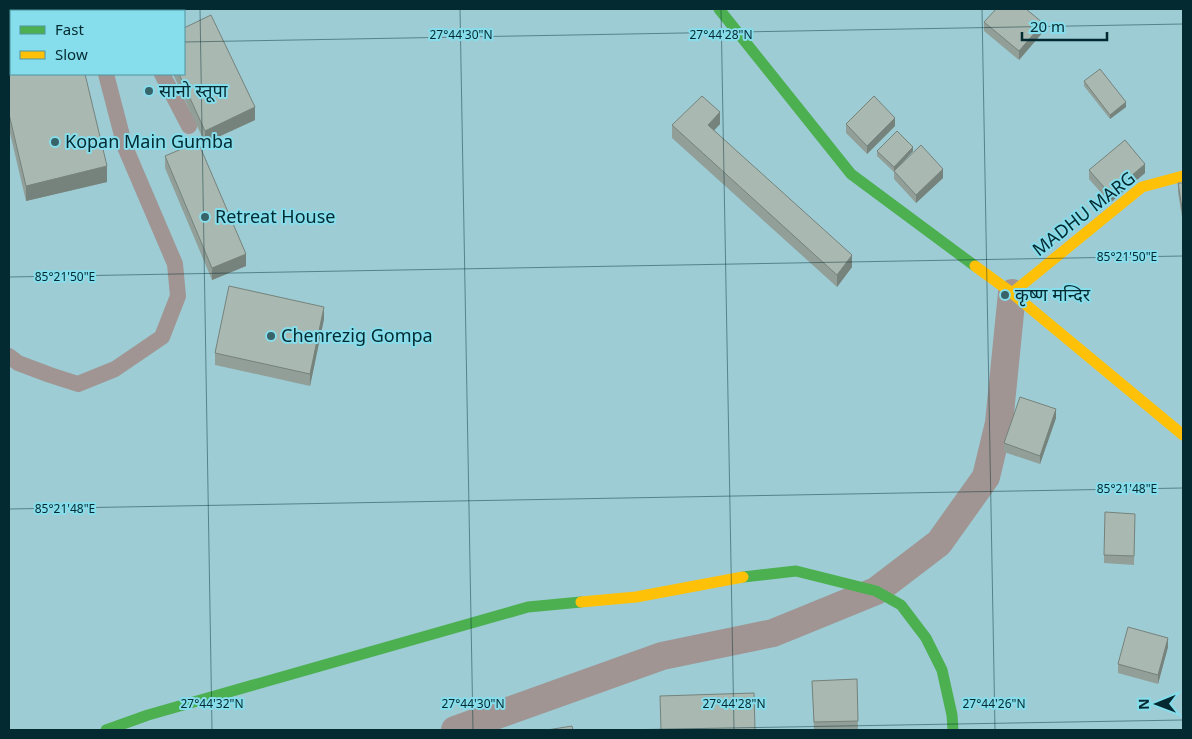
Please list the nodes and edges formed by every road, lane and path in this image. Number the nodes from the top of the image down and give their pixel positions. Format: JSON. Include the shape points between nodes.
{"nodes":[{"id":1,"x":719,"y":9,"type":"edge"},
{"id":2,"x":106,"y":75,"type":"edge"},
{"id":3,"x":163,"y":75,"type":"edge"},
{"id":4,"x":189,"y":126,"type":"dead end"},
{"id":5,"x":1183,"y":176,"type":"edge"},
{"id":6,"x":1012,"y":293,"type":"junction"},
{"id":7,"x":9,"y":356,"type":"edge"},
{"id":8,"x":1183,"y":435,"type":"edge"},
{"id":9,"x":876,"y":591,"type":"junction"},
{"id":10,"x":106,"y":730,"type":"edge"},
{"id":11,"x":455,"y":730,"type":"edge"},
{"id":12,"x":953,"y":730,"type":"edge"}],
"edges":[{"from":1,"to":6,"type":"street","via":[[851,174]]},
{"from":2,"to":7,"type":"lane","via":[[125,146],[175,264],[178,296],[162,337],[116,369],[78,384],[50,376]]},
{"from":3,"to":4,"type":"lane"},
{"from":5,"to":6,"type":"street","name":"MADHU MARG","via":[[1142,187]]},
{"from":6,"to":8,"type":"street"},
{"from":6,"to":9,"type":"street","via":[[999,423],[986,477],[938,543]]},
{"from":9,"to":10,"type":"street","via":[[796,571],[752,574],[636,597],[528,607],[148,715]]},
{"from":9,"to":11,"type":"street","via":[[774,633],[662,656]]},
{"from":9,"to":12,"type":"street","via":[[901,605],[926,638],[942,670]]}]}
